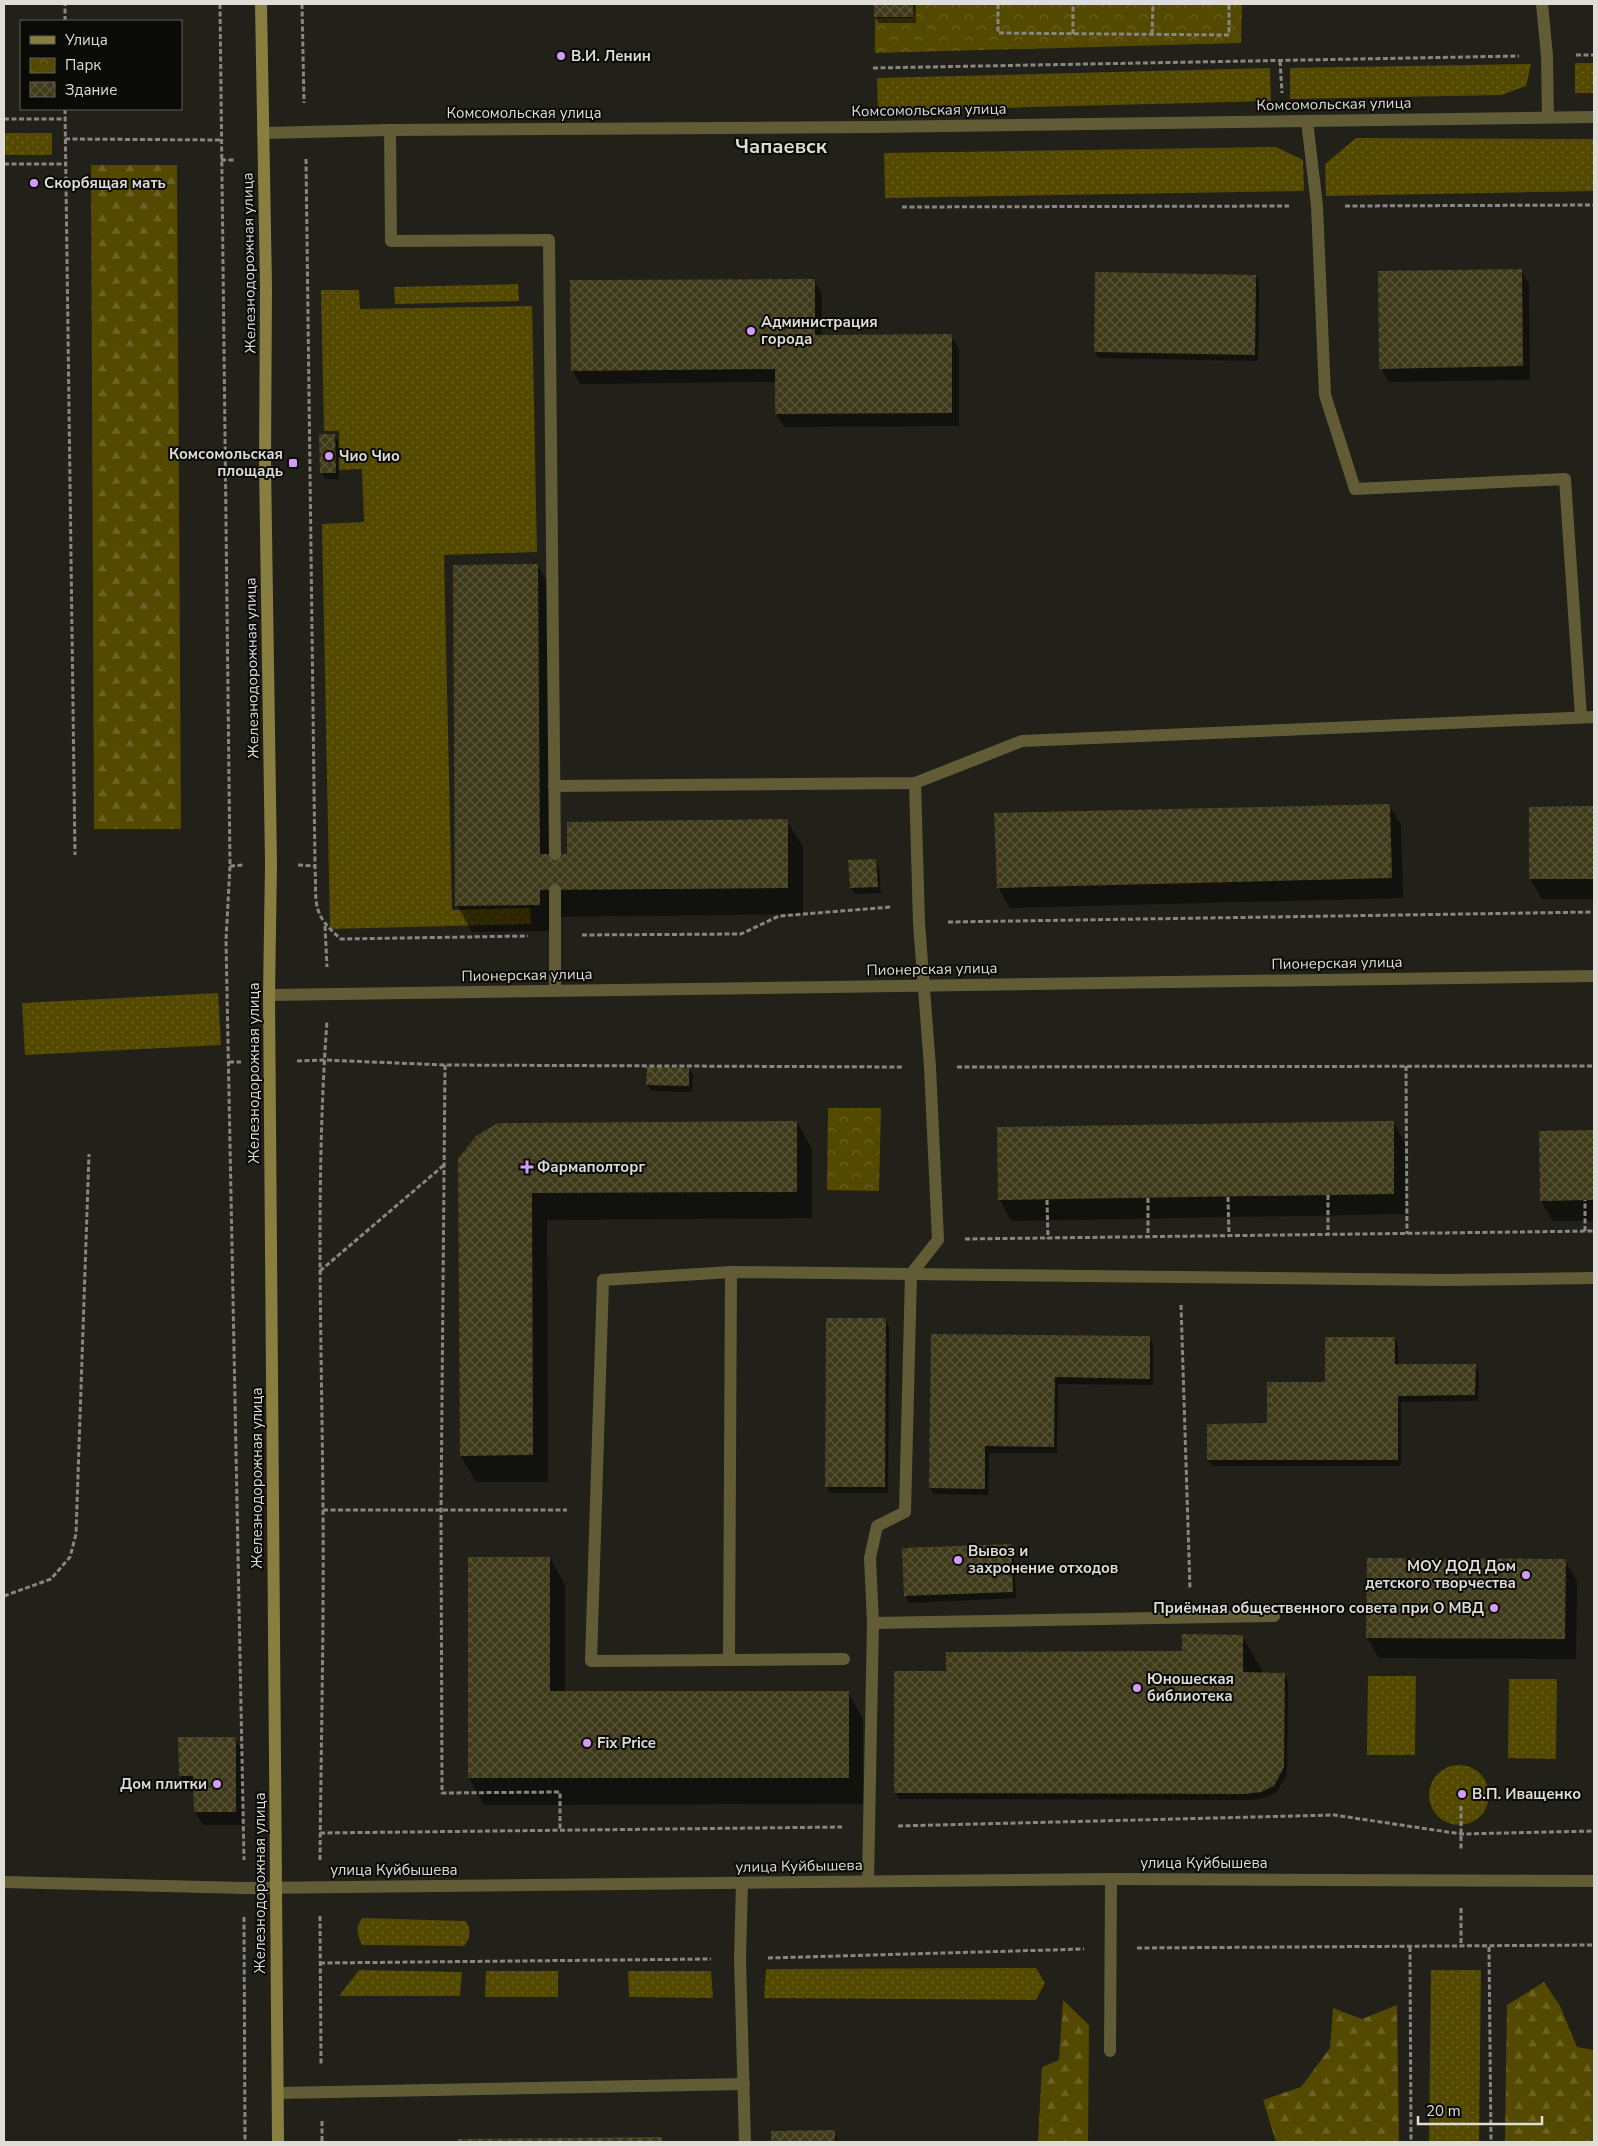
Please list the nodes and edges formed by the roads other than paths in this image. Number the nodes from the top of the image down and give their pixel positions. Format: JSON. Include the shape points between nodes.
{"nodes":[{"id":1,"x":261,"y":4,"type":"edge"},
{"id":2,"x":1542,"y":4,"type":"edge"},
{"id":3,"x":1548,"y":117,"type":"junction"},
{"id":4,"x":1594,"y":117,"type":"edge"},
{"id":5,"x":1307,"y":122,"type":"junction"},
{"id":6,"x":390,"y":130,"type":"junction"},
{"id":7,"x":263,"y":133,"type":"junction"},
{"id":8,"x":1588,"y":717,"type":"edge"},
{"id":9,"x":914,"y":783,"type":"junction"},
{"id":10,"x":554,"y":786,"type":"junction"},
{"id":11,"x":555,"y":854,"type":"dead end"},
{"id":12,"x":555,"y":890,"type":"dead end"},
{"id":13,"x":1594,"y":976,"type":"edge"},
{"id":14,"x":923,"y":986,"type":"junction"},
{"id":15,"x":556,"y":991,"type":"junction"},
{"id":16,"x":269,"y":996,"type":"junction"},
{"id":17,"x":731,"y":1272,"type":"junction"},
{"id":18,"x":911,"y":1274,"type":"junction"},
{"id":19,"x":1594,"y":1278,"type":"edge"},
{"id":20,"x":1274,"y":1616,"type":"dead end"},
{"id":21,"x":873,"y":1623,"type":"junction"},
{"id":22,"x":844,"y":1659,"type":"dead end"},
{"id":23,"x":729,"y":1660,"type":"junction"},
{"id":24,"x":1111,"y":1879,"type":"junction"},
{"id":25,"x":868,"y":1881,"type":"junction"},
{"id":26,"x":1594,"y":1881,"type":"edge"},
{"id":27,"x":4,"y":1882,"type":"edge"},
{"id":28,"x":742,"y":1883,"type":"junction"},
{"id":29,"x":276,"y":1886,"type":"junction"},
{"id":30,"x":1110,"y":2051,"type":"dead end"},
{"id":31,"x":744,"y":2084,"type":"junction"},
{"id":32,"x":278,"y":2092,"type":"junction"},
{"id":33,"x":278,"y":2142,"type":"edge"},
{"id":34,"x":745,"y":2142,"type":"edge"}],
"edges":[{"from":1,"to":7,"type":"main road","name":"Железнодорожная улица"},
{"from":2,"to":3,"type":"street"},
{"from":3,"to":4,"type":"street","name":"Комсомольская улица"},
{"from":3,"to":5,"type":"street","name":"Комсомольская улица"},
{"from":5,"to":6,"type":"street","name":"Комсомольская улица"},
{"from":5,"to":8,"type":"street","via":[[1317,206],[1324,395],[1355,489],[1565,479]]},
{"from":6,"to":7,"type":"street","name":"Комсомольская улица"},
{"from":6,"to":10,"type":"street","via":[[391,241],[549,240]]},
{"from":7,"to":16,"type":"main road","name":"Железнодорожная улица","via":[[271,864]]},
{"from":8,"to":9,"type":"street","via":[[1022,741]]},
{"from":9,"to":10,"type":"street"},
{"from":9,"to":14,"type":"street"},
{"from":10,"to":11,"type":"street"},
{"from":12,"to":15,"type":"street"},
{"from":13,"to":14,"type":"street","name":"Пионерская улица"},
{"from":14,"to":15,"type":"street","name":"Пионерская улица"},
{"from":14,"to":18,"type":"street","via":[[938,1240]]},
{"from":15,"to":16,"type":"street","name":"Пионерская улица"},
{"from":16,"to":29,"type":"main road","name":"Железнодорожная улица"},
{"from":17,"to":18,"type":"street"},
{"from":17,"to":23,"type":"street"},
{"from":17,"to":23,"type":"street","via":[[603,1280],[591,1661]]},
{"from":18,"to":19,"type":"street","via":[[1444,1280]]},
{"from":18,"to":21,"type":"street","via":[[905,1512],[877,1526],[870,1558]]},
{"from":20,"to":21,"type":"street"},
{"from":21,"to":25,"type":"street"},
{"from":22,"to":23,"type":"street"},
{"from":24,"to":25,"type":"street","name":"улица Куйбышева"},
{"from":24,"to":26,"type":"street","name":"улица Куйбышева"},
{"from":24,"to":30,"type":"street"},
{"from":25,"to":28,"type":"street","name":"улица Куйбышева"},
{"from":27,"to":29,"type":"street","name":"улица Куйбышева"},
{"from":28,"to":29,"type":"street","name":"улица Куйбышева"},
{"from":28,"to":31,"type":"street","via":[[740,1958]]},
{"from":29,"to":32,"type":"main road","name":"Железнодорожная улица"},
{"from":31,"to":32,"type":"street"},
{"from":31,"to":34,"type":"street"},
{"from":32,"to":33,"type":"main road","name":"Железнодорожная улица"}]}
